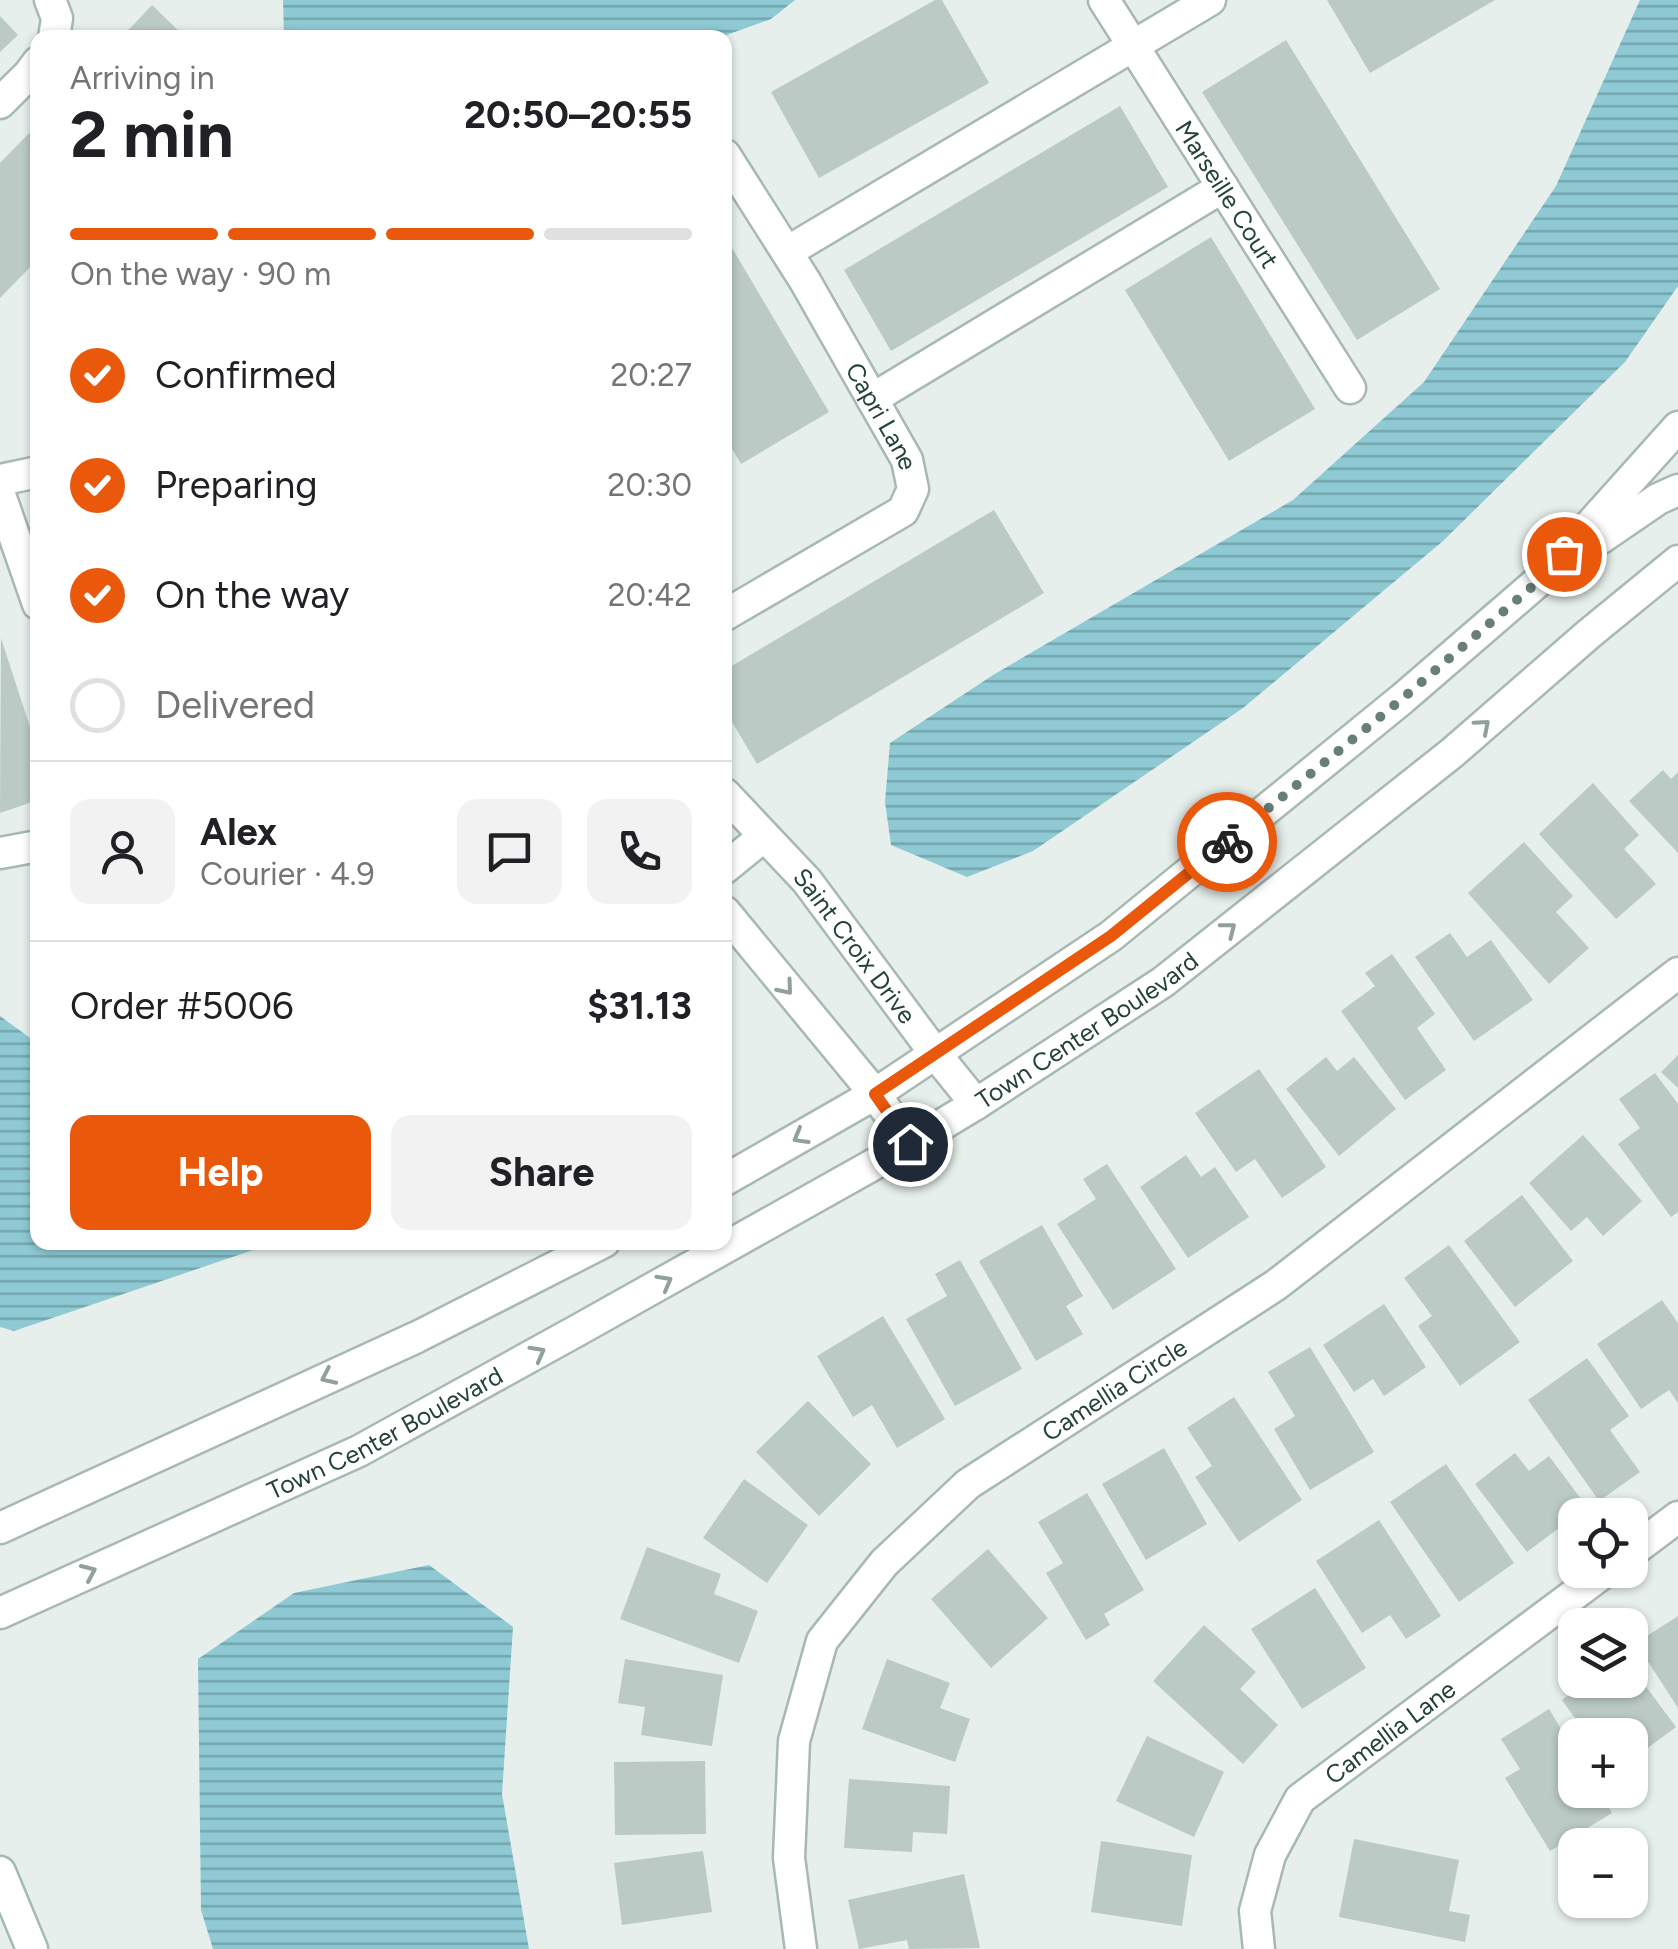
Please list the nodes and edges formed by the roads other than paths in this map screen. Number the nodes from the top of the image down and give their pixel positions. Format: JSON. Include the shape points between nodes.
{"nodes":[{"id":1,"x":50,"y":0,"type":"edge"},
{"id":2,"x":1104,"y":0,"type":"edge"},
{"id":3,"x":1210,"y":0,"type":"edge"},
{"id":4,"x":55,"y":30,"type":"edge"},
{"id":5,"x":1132,"y":47,"type":"junction"},
{"id":6,"x":30,"y":71,"type":"edge"},
{"id":7,"x":0,"y":103,"type":"edge"},
{"id":8,"x":732,"y":166,"type":"edge"},
{"id":9,"x":1223,"y":187,"type":"junction"},
{"id":10,"x":787,"y":252,"type":"junction"},
{"id":11,"x":1350,"y":388,"type":"dead end"},
{"id":12,"x":872,"y":399,"type":"junction"},
{"id":13,"x":1678,"y":427,"type":"edge"},
{"id":14,"x":30,"y":474,"type":"edge"},
{"id":15,"x":0,"y":480,"type":"edge"},
{"id":16,"x":1678,"y":490,"type":"edge"},
{"id":17,"x":0,"y":494,"type":"edge"},
{"id":18,"x":1678,"y":561,"type":"edge"},
{"id":19,"x":1541,"y":579,"type":"junction"},
{"id":20,"x":30,"y":581,"type":"edge"},
{"id":21,"x":732,"y":610,"type":"edge"},
{"id":22,"x":732,"y":802,"type":"edge"},
{"id":23,"x":764,"y":836,"type":"junction"},
{"id":24,"x":30,"y":847,"type":"edge"},
{"id":25,"x":0,"y":853,"type":"edge"},
{"id":26,"x":732,"y":862,"type":"edge"},
{"id":27,"x":732,"y":920,"type":"edge"},
{"id":28,"x":1678,"y":973,"type":"edge"},
{"id":29,"x":934,"y":1052,"type":"junction"},
{"id":30,"x":875,"y":1094,"type":"junction"},
{"id":31,"x":976,"y":1104,"type":"junction"},
{"id":32,"x":910,"y":1144,"type":"junction"},
{"id":33,"x":732,"y":1176,"type":"edge"},
{"id":34,"x":732,"y":1244,"type":"edge"},
{"id":35,"x":588,"y":1250,"type":"edge"},
{"id":36,"x":722,"y":1250,"type":"edge"},
{"id":37,"x":1678,"y":1518,"type":"edge"},
{"id":38,"x":0,"y":1528,"type":"edge"},
{"id":39,"x":1648,"y":1540,"type":"edge"},
{"id":40,"x":1584,"y":1588,"type":"edge"},
{"id":41,"x":0,"y":1612,"type":"edge"},
{"id":42,"x":0,"y":1872,"type":"edge"},
{"id":43,"x":32,"y":1949,"type":"edge"},
{"id":44,"x":802,"y":1949,"type":"edge"},
{"id":45,"x":1260,"y":1949,"type":"edge"}],
"edges":[{"from":1,"to":4,"type":"street"},
{"from":2,"to":5,"type":"street","name":"Marseille Court"},
{"from":3,"to":5,"type":"street"},
{"from":5,"to":9,"type":"street","name":"Marseille Court"},
{"from":5,"to":10,"type":"street"},
{"from":6,"to":7,"type":"street"},
{"from":8,"to":10,"type":"street","name":"Capri Lane"},
{"from":9,"to":11,"type":"street","name":"Marseille Court"},
{"from":9,"to":12,"type":"street"},
{"from":10,"to":12,"type":"street","name":"Capri Lane"},
{"from":12,"to":21,"type":"street","name":"Capri Lane","via":[[907,460],[912,489],[903,510]]},
{"from":13,"to":19,"type":"street"},
{"from":14,"to":15,"type":"street"},
{"from":16,"to":19,"type":"street"},
{"from":17,"to":20,"type":"street"},
{"from":31,"to":18,"type":"street","name":"Town Center Boulevard","one_way":true,"via":[[1163,982],[1452,754]]},
{"from":19,"to":29,"type":"street","via":[[1111,936]]},
{"from":22,"to":23,"type":"street","name":"Saint Croix Drive"},
{"from":23,"to":26,"type":"street"},
{"from":23,"to":29,"type":"street","name":"Saint Croix Drive","via":[[807,881]]},
{"from":24,"to":25,"type":"street"},
{"from":27,"to":30,"type":"street","one_way":true},
{"from":28,"to":44,"type":"street","name":"Camellia Circle","via":[[1276,1285],[968,1484],[884,1563],[822,1641],[794,1741],[789,1858]]},
{"from":29,"to":30,"type":"street"},
{"from":29,"to":31,"type":"street","name":"Saint Croix Drive"},
{"from":30,"to":32,"type":"street"},
{"from":30,"to":33,"type":"street","one_way":true},
{"from":31,"to":32,"type":"street","name":"Town Center Boulevard"},
{"from":34,"to":32,"type":"street","name":"Town Center Boulevard","one_way":true},
{"from":35,"to":38,"type":"street","one_way":true,"via":[[417,1337]]},
{"from":41,"to":36,"type":"street","name":"Town Center Boulevard","one_way":true,"via":[[359,1451]]},
{"from":37,"to":39,"type":"street"},
{"from":40,"to":45,"type":"street","name":"Camellia Lane","via":[[1300,1799],[1270,1855],[1255,1912]]},
{"from":42,"to":43,"type":"street"}]}
